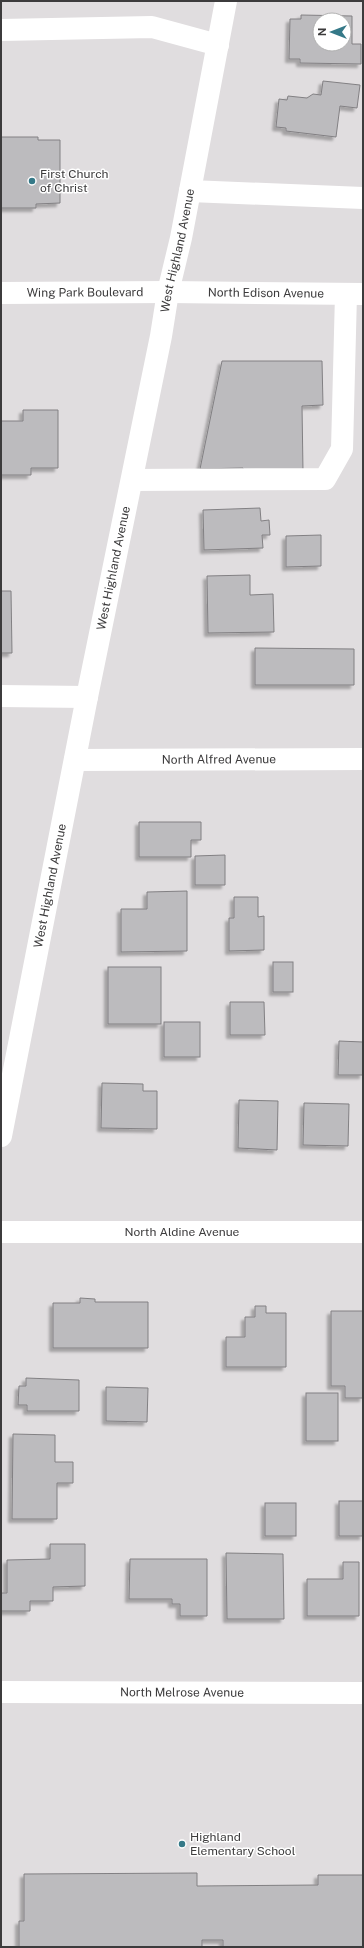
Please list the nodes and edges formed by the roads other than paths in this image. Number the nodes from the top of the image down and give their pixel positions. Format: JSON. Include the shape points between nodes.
{"nodes":[{"id":1,"x":226,"y":1,"type":"edge"},
{"id":2,"x":1,"y":30,"type":"edge"},
{"id":3,"x":218,"y":45,"type":"junction"},
{"id":4,"x":190,"y":191,"type":"junction"},
{"id":5,"x":363,"y":198,"type":"edge"},
{"id":6,"x":1,"y":292,"type":"edge"},
{"id":7,"x":168,"y":292,"type":"junction"},
{"id":8,"x":355,"y":294,"type":"edge"},
{"id":9,"x":132,"y":480,"type":"junction"},
{"id":10,"x":1,"y":696,"type":"edge"},
{"id":11,"x":87,"y":697,"type":"junction"},
{"id":12,"x":363,"y":759,"type":"edge"},
{"id":13,"x":75,"y":760,"type":"junction"},
{"id":14,"x":1,"y":1136,"type":"edge"},
{"id":15,"x":1,"y":1232,"type":"edge"},
{"id":16,"x":363,"y":1232,"type":"edge"},
{"id":17,"x":1,"y":1692,"type":"edge"},
{"id":18,"x":363,"y":1693,"type":"edge"}],
"edges":[{"from":1,"to":3,"type":"street","name":"West Highland Avenue"},
{"from":2,"to":3,"type":"street","via":[[152,27]]},
{"from":3,"to":4,"type":"street","name":"West Highland Avenue"},
{"from":4,"to":5,"type":"street"},
{"from":4,"to":7,"type":"street","name":"West Highland Avenue"},
{"from":6,"to":7,"type":"street","name":"Wing Park Boulevard"},
{"from":7,"to":8,"type":"street","name":"North Edison Avenue"},
{"from":7,"to":9,"type":"street","name":"West Highland Avenue","via":[[162,336]]},
{"from":8,"to":9,"type":"street","via":[[342,449],[325,479]]},
{"from":9,"to":11,"type":"street","name":"West Highland Avenue"},
{"from":10,"to":11,"type":"street"},
{"from":11,"to":13,"type":"street","name":"West Highland Avenue"},
{"from":12,"to":13,"type":"street","name":"North Alfred Avenue"},
{"from":13,"to":14,"type":"street","name":"West Highland Avenue"},
{"from":15,"to":16,"type":"street","name":"North Aldine Avenue"},
{"from":17,"to":18,"type":"street","name":"North Melrose Avenue"}]}
